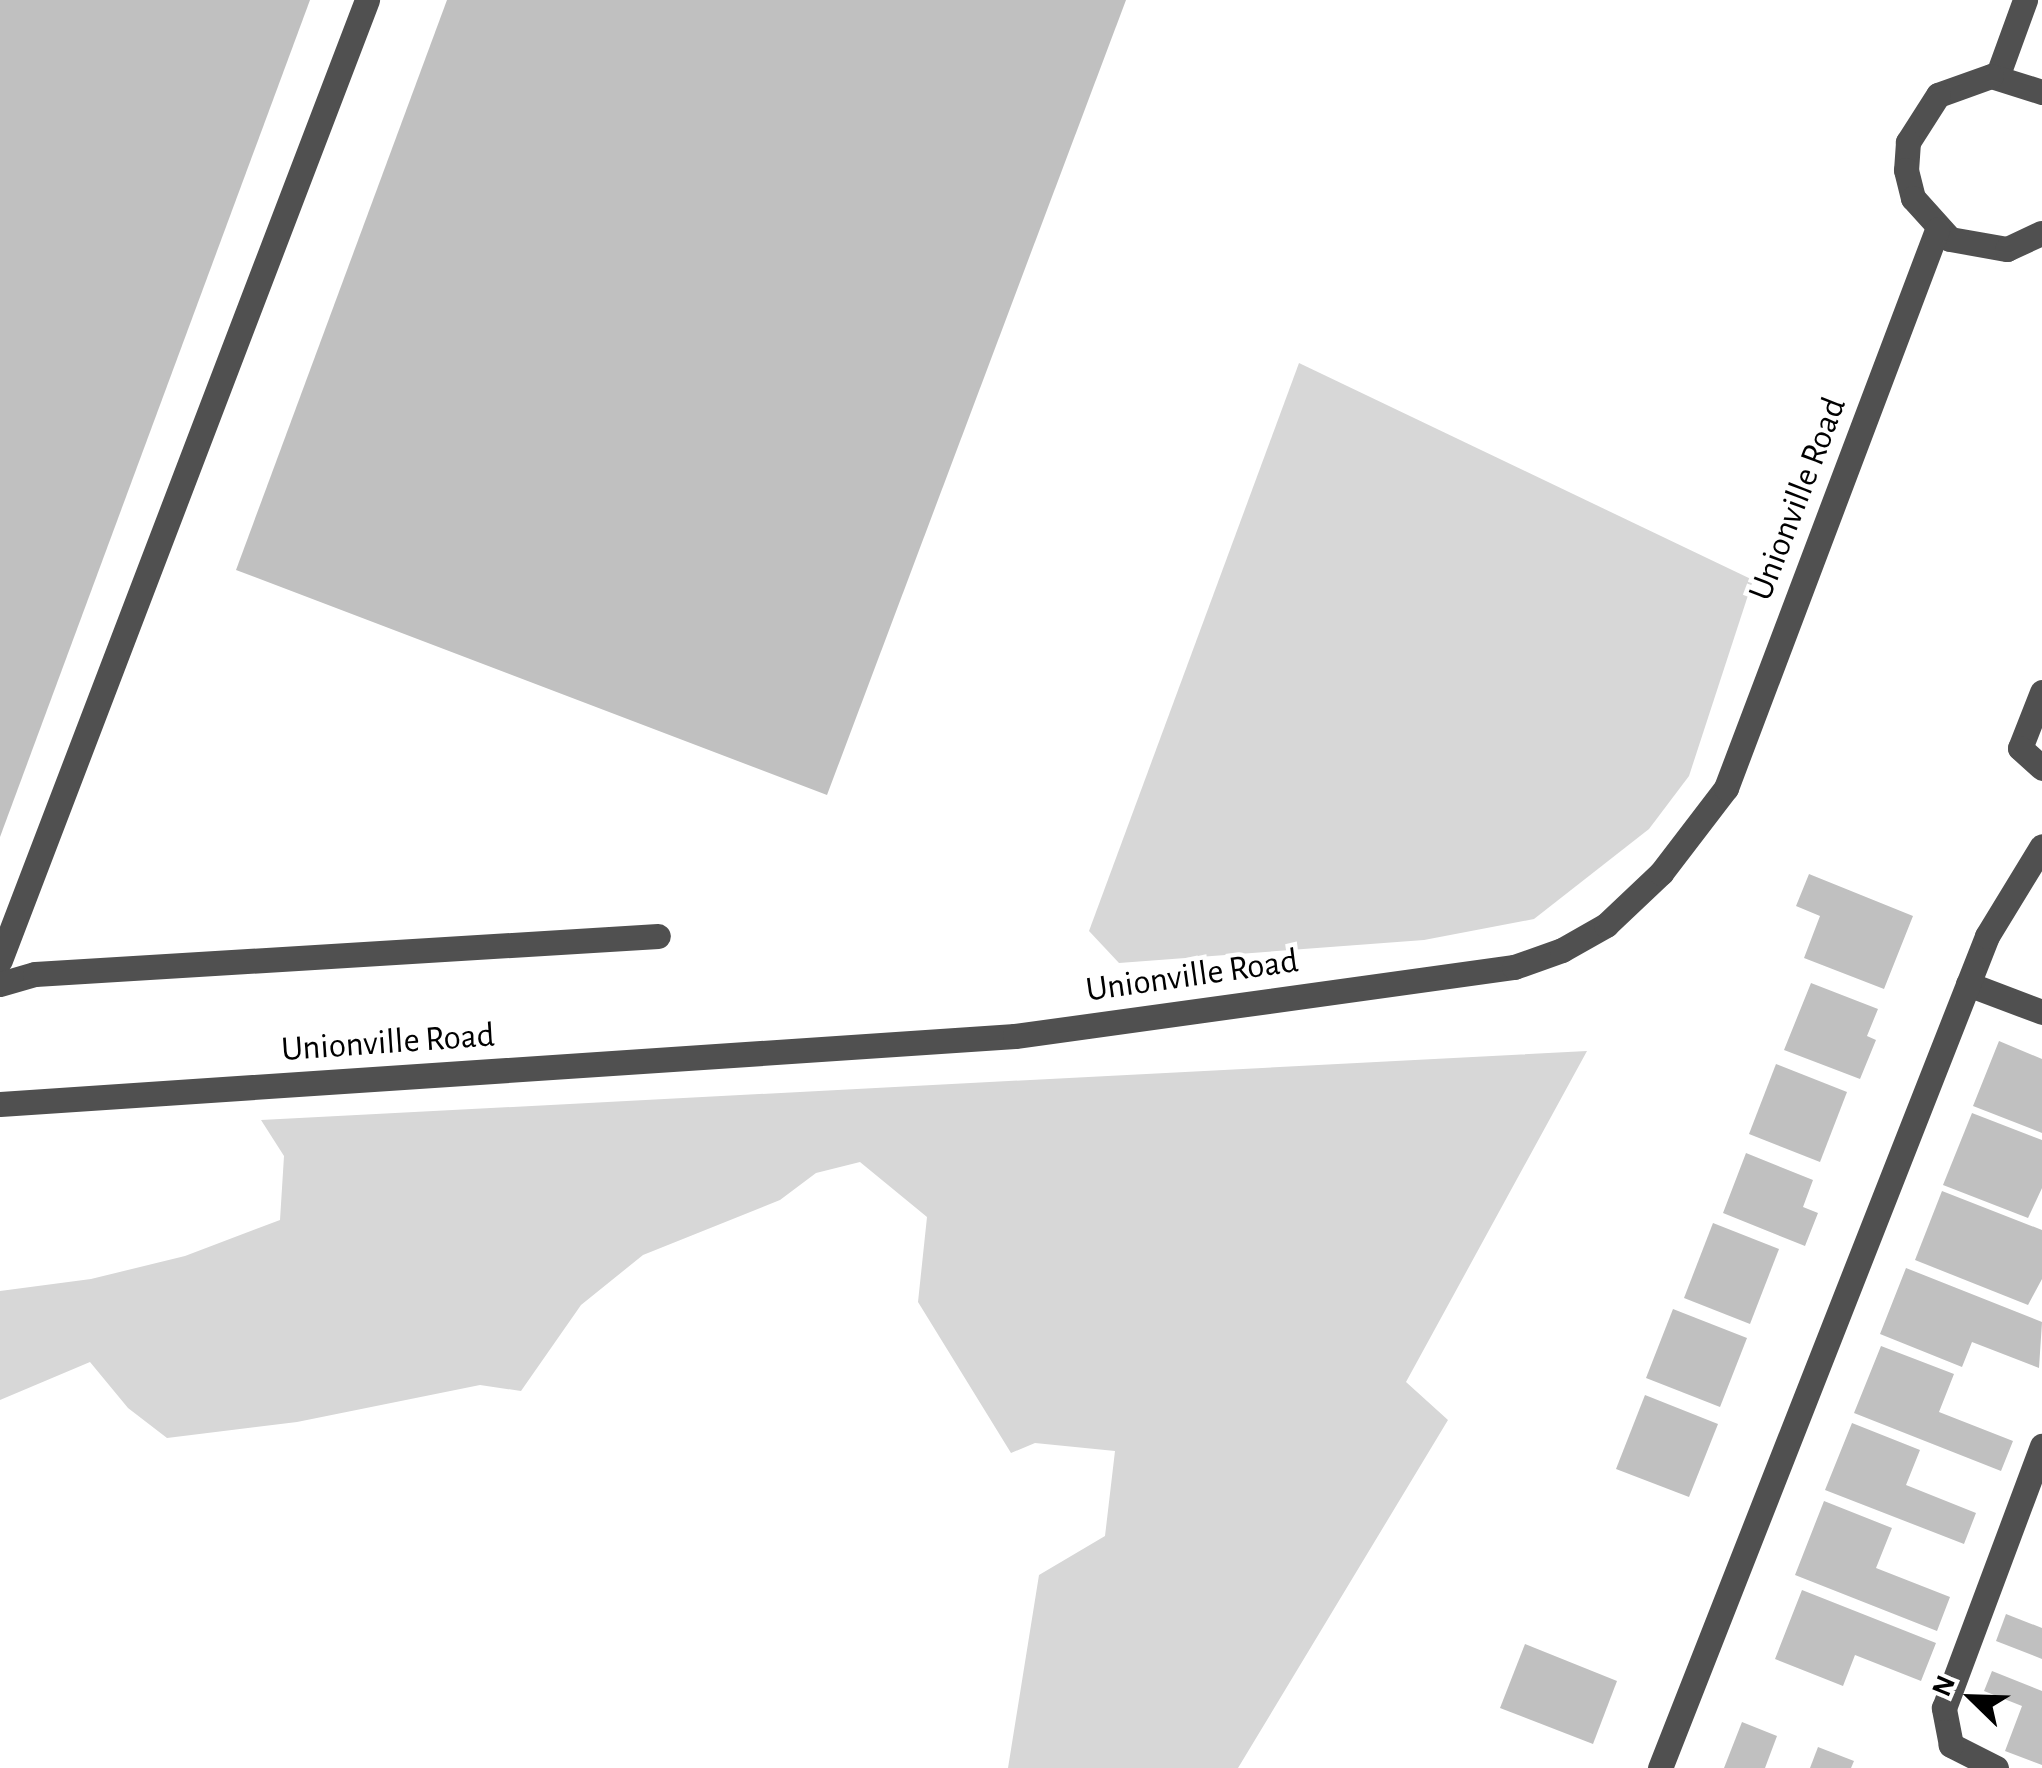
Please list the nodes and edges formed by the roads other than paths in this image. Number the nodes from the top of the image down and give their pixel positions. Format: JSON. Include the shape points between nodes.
{"nodes":[{"id":1,"x":367,"y":0,"type":"edge"},
{"id":2,"x":2026,"y":0,"type":"edge"},
{"id":3,"x":1997,"y":76,"type":"junction"},
{"id":4,"x":2042,"y":92,"type":"edge"},
{"id":5,"x":1937,"y":230,"type":"junction"},
{"id":6,"x":2042,"y":233,"type":"edge"},
{"id":7,"x":2042,"y":692,"type":"edge"},
{"id":8,"x":2042,"y":768,"type":"edge"},
{"id":9,"x":2042,"y":846,"type":"edge"},
{"id":10,"x":658,"y":936,"type":"dead end"},
{"id":11,"x":0,"y":960,"type":"edge"},
{"id":12,"x":0,"y":984,"type":"edge"},
{"id":13,"x":1968,"y":984,"type":"junction"},
{"id":14,"x":2042,"y":1012,"type":"edge"},
{"id":15,"x":0,"y":1104,"type":"edge"},
{"id":16,"x":2042,"y":1446,"type":"edge"},
{"id":17,"x":1660,"y":1768,"type":"edge"},
{"id":18,"x":1996,"y":1768,"type":"edge"}],
"edges":[{"from":1,"to":11,"type":"street"},
{"from":2,"to":3,"type":"street"},
{"from":3,"to":4,"type":"street"},
{"from":3,"to":5,"type":"street","via":[[1963,81],[1938,95],[1908,142],[1912,198]]},
{"from":5,"to":6,"type":"street","via":[[1978,249],[2007,249]]},
{"from":5,"to":15,"type":"street","name":"Unionville Road","via":[[1726,788],[1661,874],[1606,924],[1562,950],[1514,967],[1015,1036]]},
{"from":7,"to":8,"type":"street","via":[[2020,748]]},
{"from":9,"to":13,"type":"street","via":[[1987,936]]},
{"from":10,"to":12,"type":"street","via":[[36,974]]},
{"from":13,"to":14,"type":"street"},
{"from":13,"to":17,"type":"street"},
{"from":16,"to":18,"type":"street","via":[[1944,1708],[1951,1745]]}]}
